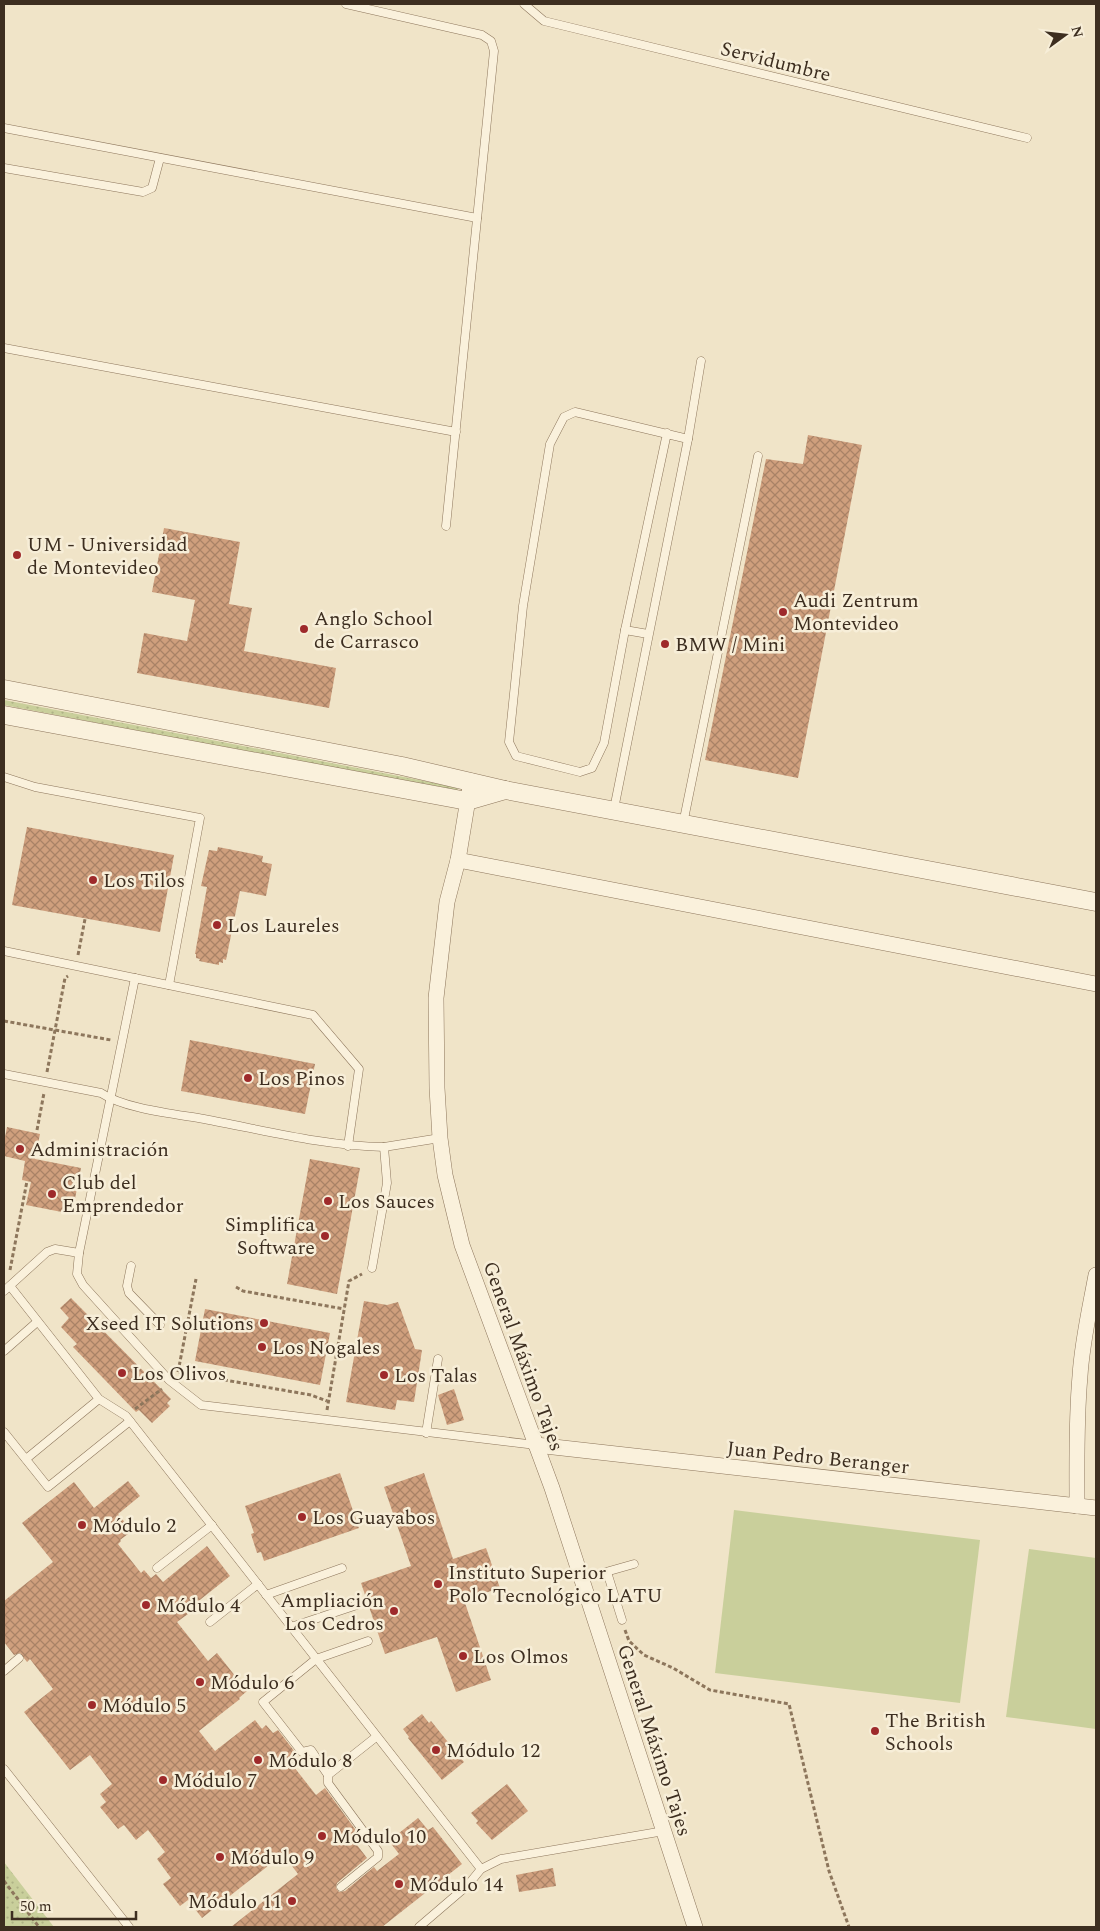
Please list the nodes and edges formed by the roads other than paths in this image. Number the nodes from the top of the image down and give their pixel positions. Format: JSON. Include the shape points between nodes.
{"nodes":[{"id":1,"x":346,"y":4,"type":"edge"},
{"id":2,"x":524,"y":4,"type":"edge"},
{"id":3,"x":4,"y":128,"type":"edge"},
{"id":4,"x":1027,"y":138,"type":"dead end"},
{"id":5,"x":160,"y":158,"type":"junction"},
{"id":6,"x":4,"y":168,"type":"edge"},
{"id":7,"x":477,"y":218,"type":"junction"},
{"id":8,"x":4,"y":348,"type":"edge"},
{"id":9,"x":701,"y":361,"type":"dead end"},
{"id":10,"x":456,"y":432,"type":"junction"},
{"id":11,"x":667,"y":433,"type":"junction"},
{"id":12,"x":688,"y":439,"type":"junction"},
{"id":13,"x":758,"y":456,"type":"dead end"},
{"id":14,"x":446,"y":526,"type":"dead end"},
{"id":15,"x":626,"y":630,"type":"junction"},
{"id":16,"x":648,"y":634,"type":"junction"},
{"id":17,"x":4,"y":689,"type":"edge"},
{"id":18,"x":4,"y":715,"type":"edge"},
{"id":19,"x":4,"y":777,"type":"edge"},
{"id":20,"x":471,"y":781,"type":"junction"},
{"id":21,"x":505,"y":790,"type":"junction"},
{"id":22,"x":467,"y":801,"type":"junction"},
{"id":23,"x":614,"y":810,"type":"junction"},
{"id":24,"x":683,"y":824,"type":"junction"},
{"id":25,"x":458,"y":860,"type":"junction"},
{"id":26,"x":1096,"y":902,"type":"edge"},
{"id":27,"x":4,"y":951,"type":"edge"},
{"id":28,"x":135,"y":978,"type":"junction"},
{"id":29,"x":1096,"y":984,"type":"edge"},
{"id":30,"x":169,"y":985,"type":"junction"},
{"id":31,"x":4,"y":1074,"type":"edge"},
{"id":32,"x":110,"y":1099,"type":"junction"},
{"id":33,"x":440,"y":1138,"type":"junction"},
{"id":34,"x":348,"y":1146,"type":"junction"},
{"id":35,"x":384,"y":1147,"type":"junction"},
{"id":36,"x":79,"y":1252,"type":"junction"},
{"id":37,"x":131,"y":1266,"type":"dead end"},
{"id":38,"x":372,"y":1268,"type":"road end"},
{"id":39,"x":1096,"y":1275,"type":"edge"},
{"id":40,"x":7,"y":1288,"type":"edge"},
{"id":41,"x":38,"y":1322,"type":"junction"},
{"id":42,"x":160,"y":1325,"type":"dead end"},
{"id":43,"x":4,"y":1350,"type":"edge"},
{"id":44,"x":438,"y":1359,"type":"dead end"},
{"id":45,"x":99,"y":1399,"type":"junction"},
{"id":46,"x":128,"y":1418,"type":"junction"},
{"id":47,"x":4,"y":1432,"type":"edge"},
{"id":48,"x":426,"y":1433,"type":"junction"},
{"id":49,"x":536,"y":1445,"type":"junction"},
{"id":50,"x":26,"y":1460,"type":"junction"},
{"id":51,"x":1077,"y":1506,"type":"junction"},
{"id":52,"x":1096,"y":1508,"type":"edge"},
{"id":53,"x":212,"y":1525,"type":"junction"},
{"id":54,"x":634,"y":1564,"type":"dead end"},
{"id":55,"x":158,"y":1568,"type":"dead end"},
{"id":56,"x":342,"y":1568,"type":"dead end"},
{"id":57,"x":607,"y":1572,"type":"junction"},
{"id":58,"x":581,"y":1579,"type":"junction"},
{"id":59,"x":258,"y":1584,"type":"junction"},
{"id":60,"x":266,"y":1594,"type":"junction"},
{"id":61,"x":357,"y":1605,"type":"dead end"},
{"id":62,"x":622,"y":1620,"type":"road end"},
{"id":63,"x":210,"y":1622,"type":"dead end"},
{"id":64,"x":291,"y":1627,"type":"junction"},
{"id":65,"x":368,"y":1640,"type":"dead end"},
{"id":66,"x":19,"y":1658,"type":"dead end"},
{"id":67,"x":316,"y":1659,"type":"junction"},
{"id":68,"x":4,"y":1671,"type":"edge"},
{"id":69,"x":376,"y":1737,"type":"junction"},
{"id":70,"x":4,"y":1769,"type":"edge"},
{"id":71,"x":328,"y":1775,"type":"junction"},
{"id":72,"x":664,"y":1831,"type":"junction"},
{"id":73,"x":481,"y":1869,"type":"junction"},
{"id":74,"x":341,"y":1887,"type":"dead end"},
{"id":75,"x":129,"y":1927,"type":"edge"},
{"id":76,"x":419,"y":1927,"type":"edge"},
{"id":77,"x":695,"y":1927,"type":"edge"}],
"edges":[{"from":1,"to":7,"type":"lane","via":[[482,35],[491,41],[494,51]]},
{"from":2,"to":4,"type":"lane","name":"Servidumbre","via":[[544,21]]},
{"from":3,"to":5,"type":"lane"},
{"from":5,"to":6,"type":"lane","via":[[152,188],[143,192]]},
{"from":5,"to":7,"type":"lane"},
{"from":7,"to":10,"type":"lane"},
{"from":8,"to":10,"type":"lane"},
{"from":9,"to":12,"type":"lane"},
{"from":10,"to":14,"type":"lane"},
{"from":11,"to":12,"type":"lane"},
{"from":11,"to":15,"type":"lane"},
{"from":11,"to":15,"type":"lane","via":[[575,412],[564,417],[550,444],[523,606],[509,742],[516,756],[580,772],[592,768],[604,743]]},
{"from":12,"to":16,"type":"lane"},
{"from":13,"to":24,"type":"lane"},
{"from":15,"to":16,"type":"lane"},
{"from":16,"to":23,"type":"lane"},
{"from":17,"to":20,"type":"street"},
{"from":18,"to":22,"type":"street"},
{"from":19,"to":30,"type":"lane","via":[[35,787],[200,818]]},
{"from":20,"to":21,"type":"street"},
{"from":20,"to":22,"type":"street","name":"General Máximo Tajes"},
{"from":21,"to":22,"type":"street"},
{"from":21,"to":23,"type":"street"},
{"from":22,"to":25,"type":"street","name":"General Máximo Tajes"},
{"from":23,"to":24,"type":"street"},
{"from":24,"to":26,"type":"street"},
{"from":25,"to":29,"type":"street"},
{"from":25,"to":33,"type":"street","name":"General Máximo Tajes","via":[[447,902],[436,998]]},
{"from":27,"to":28,"type":"lane"},
{"from":28,"to":30,"type":"lane"},
{"from":28,"to":32,"type":"lane"},
{"from":30,"to":34,"type":"lane","via":[[313,1014],[359,1069]]},
{"from":31,"to":32,"type":"lane","via":[[101,1093]]},
{"from":32,"to":34,"type":"lane"},
{"from":32,"to":36,"type":"lane"},
{"from":33,"to":35,"type":"lane"},
{"from":33,"to":49,"type":"street","name":"General Máximo Tajes","via":[[445,1175],[462,1245]]},
{"from":34,"to":35,"type":"lane"},
{"from":35,"to":38,"type":"lane","via":[[387,1182]]},
{"from":36,"to":40,"type":"lane","via":[[55,1249],[47,1252]]},
{"from":36,"to":48,"type":"lane","via":[[77,1274],[82,1285],[170,1380],[201,1405]]},
{"from":37,"to":42,"type":"lane","via":[[127,1286],[129,1293]]},
{"from":39,"to":51,"type":"street","via":[[1080,1377],[1076,1436]]},
{"from":40,"to":41,"type":"lane"},
{"from":41,"to":43,"type":"lane"},
{"from":41,"to":45,"type":"lane"},
{"from":44,"to":48,"type":"lane"},
{"from":45,"to":46,"type":"lane"},
{"from":45,"to":50,"type":"lane"},
{"from":46,"to":50,"type":"lane","via":[[48,1487]]},
{"from":46,"to":53,"type":"lane"},
{"from":47,"to":50,"type":"lane"},
{"from":48,"to":49,"type":"lane"},
{"from":49,"to":51,"type":"street","name":"Juan Pedro Beranger"},
{"from":49,"to":58,"type":"street","name":"General Máximo Tajes"},
{"from":51,"to":52,"type":"street","name":"Juan Pedro Beranger"},
{"from":53,"to":55,"type":"lane"},
{"from":53,"to":59,"type":"lane"},
{"from":54,"to":57,"type":"lane"},
{"from":56,"to":60,"type":"lane"},
{"from":57,"to":58,"type":"lane"},
{"from":57,"to":62,"type":"lane"},
{"from":58,"to":72,"type":"street","name":"General Máximo Tajes"},
{"from":59,"to":60,"type":"lane"},
{"from":59,"to":63,"type":"lane"},
{"from":60,"to":64,"type":"lane"},
{"from":61,"to":64,"type":"lane"},
{"from":64,"to":67,"type":"lane"},
{"from":65,"to":67,"type":"lane"},
{"from":66,"to":68,"type":"lane"},
{"from":67,"to":69,"type":"lane"},
{"from":67,"to":71,"type":"lane","via":[[263,1702],[302,1752],[311,1750]]},
{"from":69,"to":71,"type":"lane"},
{"from":69,"to":73,"type":"lane"},
{"from":70,"to":75,"type":"lane"},
{"from":71,"to":74,"type":"lane","via":[[328,1783],[378,1851],[378,1857]]},
{"from":72,"to":73,"type":"lane","via":[[501,1859]]},
{"from":72,"to":77,"type":"street","name":"General Máximo Tajes"},
{"from":73,"to":76,"type":"lane","via":[[468,1885]]}]}
